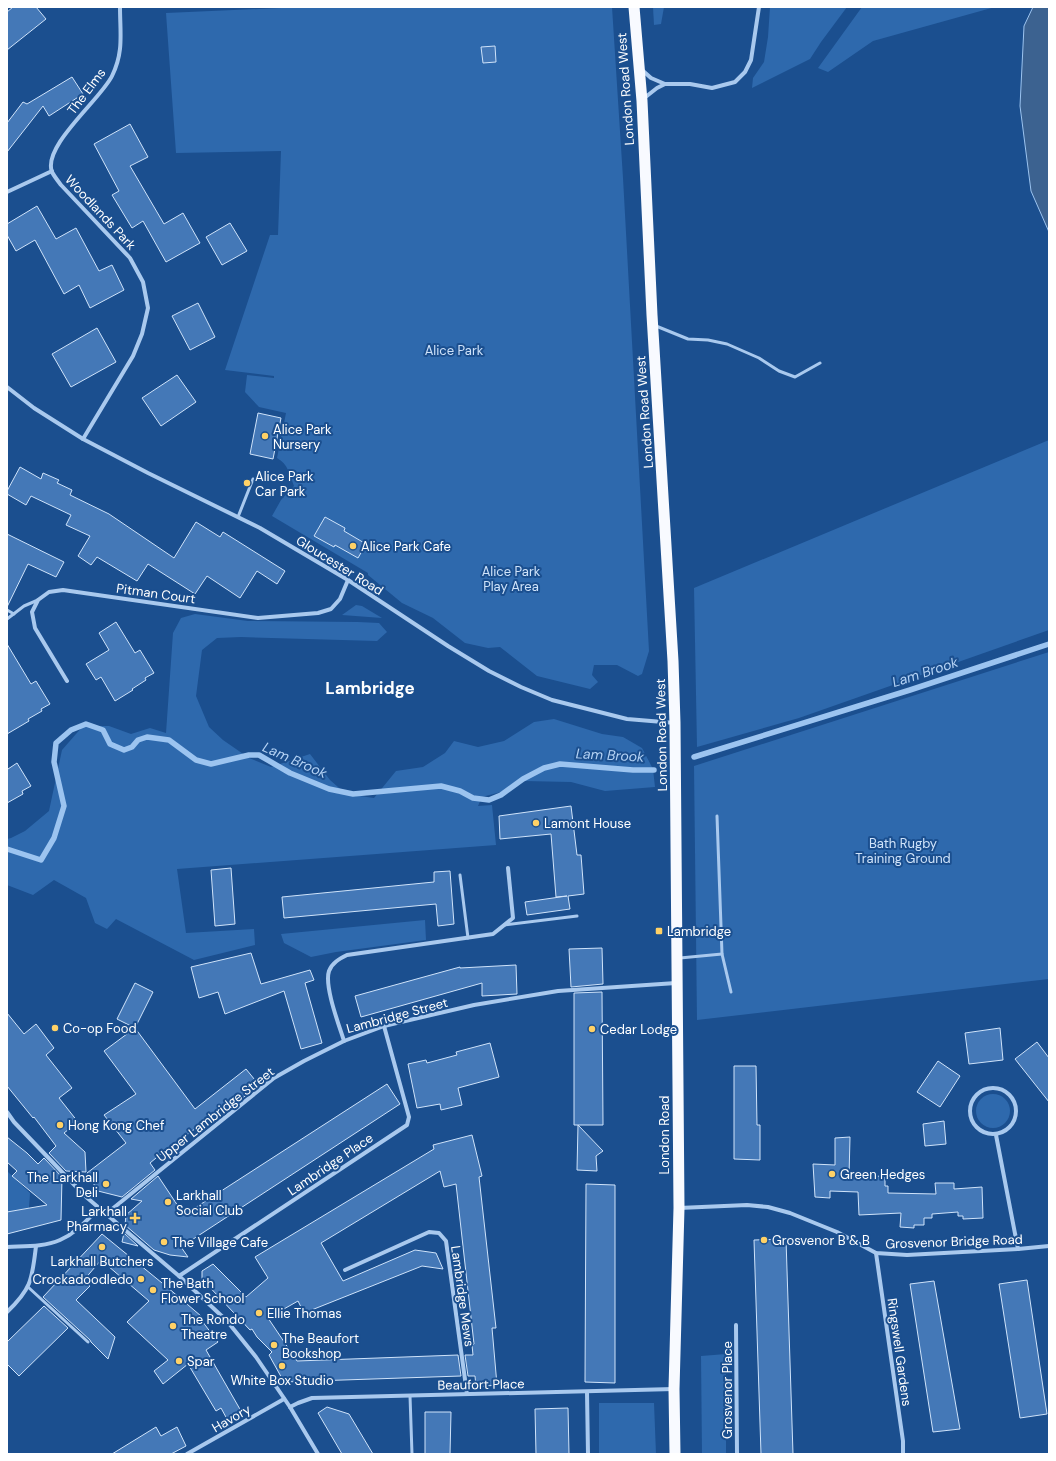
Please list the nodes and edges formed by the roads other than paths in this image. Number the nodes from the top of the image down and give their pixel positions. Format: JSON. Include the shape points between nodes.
{"nodes":[{"id":1,"x":120,"y":7,"type":"edge"},
{"id":2,"x":634,"y":7,"type":"edge"},
{"id":3,"x":759,"y":7,"type":"edge"},
{"id":4,"x":639,"y":67,"type":"junction"},
{"id":5,"x":664,"y":84,"type":"junction"},
{"id":6,"x":642,"y":101,"type":"junction"},
{"id":7,"x":63,"y":137,"type":"joint"},
{"id":8,"x":52,"y":171,"type":"junction"},
{"id":9,"x":7,"y":192,"type":"edge"},
{"id":10,"x":652,"y":325,"type":"junction"},
{"id":11,"x":820,"y":363,"type":"dead end"},
{"id":12,"x":7,"y":388,"type":"edge"},
{"id":13,"x":83,"y":439,"type":"junction"},
{"id":14,"x":253,"y":479,"type":"dead end"},
{"id":15,"x":238,"y":517,"type":"junction"},
{"id":16,"x":348,"y":580,"type":"junction"},
{"id":17,"x":38,"y":600,"type":"junction"},
{"id":18,"x":7,"y":610,"type":"edge"},
{"id":19,"x":14,"y":614,"type":"junction"},
{"id":20,"x":7,"y":619,"type":"edge"},
{"id":21,"x":67,"y":681,"type":"dead end"},
{"id":22,"x":675,"y":723,"type":"junction"},
{"id":23,"x":676,"y":816,"type":"joint"},
{"id":24,"x":717,"y":816,"type":"dead end"},
{"id":25,"x":508,"y":868,"type":"dead end"},
{"id":26,"x":460,"y":875,"type":"dead end"},
{"id":27,"x":577,"y":916,"type":"dead end"},
{"id":28,"x":504,"y":925,"type":"junction"},
{"id":29,"x":468,"y":938,"type":"junction"},
{"id":30,"x":722,"y":954,"type":"junction"},
{"id":31,"x":676,"y":958,"type":"junction"},
{"id":32,"x":676,"y":983,"type":"junction"},
{"id":33,"x":731,"y":992,"type":"dead end"},
{"id":34,"x":384,"y":1026,"type":"junction"},
{"id":35,"x":344,"y":1041,"type":"junction"},
{"id":36,"x":7,"y":1112,"type":"edge"},
{"id":37,"x":996,"y":1135,"type":"junction"},
{"id":38,"x":99,"y":1208,"type":"junction"},
{"id":39,"x":679,"y":1208,"type":"junction"},
{"id":40,"x":106,"y":1214,"type":"junction"},
{"id":41,"x":36,"y":1246,"type":"junction"},
{"id":42,"x":1049,"y":1246,"type":"edge"},
{"id":43,"x":7,"y":1247,"type":"edge"},
{"id":44,"x":1018,"y":1249,"type":"junction"},
{"id":45,"x":876,"y":1253,"type":"junction"},
{"id":46,"x":345,"y":1270,"type":"dead end"},
{"id":47,"x":178,"y":1276,"type":"junction"},
{"id":48,"x":28,"y":1287,"type":"junction"},
{"id":49,"x":7,"y":1312,"type":"edge"},
{"id":50,"x":736,"y":1325,"type":"dead end"},
{"id":51,"x":88,"y":1342,"type":"dead end"},
{"id":52,"x":674,"y":1389,"type":"junction"},
{"id":53,"x":587,"y":1392,"type":"junction"},
{"id":54,"x":467,"y":1394,"type":"junction"},
{"id":55,"x":410,"y":1396,"type":"junction"},
{"id":56,"x":284,"y":1399,"type":"junction"},
{"id":57,"x":290,"y":1407,"type":"junction"},
{"id":58,"x":187,"y":1454,"type":"edge"},
{"id":59,"x":318,"y":1454,"type":"edge"},
{"id":60,"x":412,"y":1454,"type":"edge"},
{"id":61,"x":588,"y":1454,"type":"edge"},
{"id":62,"x":675,"y":1454,"type":"edge"},
{"id":63,"x":737,"y":1454,"type":"edge"},
{"id":64,"x":903,"y":1454,"type":"edge"}],
"edges":[{"from":1,"to":7,"type":"street","name":"The Elms","via":[[121,52],[112,77]]},
{"from":2,"to":4,"type":"highway","name":"London Road West"},
{"from":3,"to":5,"type":"street","via":[[751,60],[745,72],[735,82],[712,88],[690,84]]},
{"from":4,"to":5,"type":"street","via":[[651,78]]},
{"from":4,"to":6,"type":"highway","name":"London Road West"},
{"from":5,"to":6,"type":"street","via":[[649,93]]},
{"from":6,"to":10,"type":"highway","name":"London Road West"},
{"from":7,"to":8,"type":"street","name":"Woodlands Park","via":[[52,156]]},
{"from":8,"to":9,"type":"street","name":"Woodlands Park"},
{"from":8,"to":13,"type":"street","name":"Woodlands Park","via":[[61,185],[130,258],[143,282],[148,308],[142,334],[133,356]]},
{"from":10,"to":11,"type":"lane","via":[[688,339],[726,344],[795,377]]},
{"from":10,"to":22,"type":"highway","name":"London Road West"},
{"from":12,"to":13,"type":"street","name":"Gloucester Road"},
{"from":13,"to":15,"type":"street","name":"Gloucester Road"},
{"from":14,"to":15,"type":"lane"},
{"from":15,"to":16,"type":"street","name":"Gloucester Road"},
{"from":16,"to":17,"type":"street","name":"Pitman Court","via":[[340,598],[331,609],[318,613],[258,618],[63,590],[50,592]]},
{"from":16,"to":22,"type":"street","name":"Gloucester Road","via":[[448,646],[521,687],[552,700],[627,719]]},
{"from":17,"to":19,"type":"lane"},
{"from":17,"to":21,"type":"street","via":[[32,612],[35,628]]},
{"from":18,"to":19,"type":"lane"},
{"from":19,"to":20,"type":"lane"},
{"from":22,"to":23,"type":"highway","name":"London Road West"},
{"from":23,"to":31,"type":"highway","name":"London Road"},
{"from":24,"to":30,"type":"lane"},
{"from":25,"to":28,"type":"street","via":[[513,918]]},
{"from":26,"to":29,"type":"lane"},
{"from":27,"to":28,"type":"lane"},
{"from":28,"to":29,"type":"street","name":"Lambridge Street","via":[[493,934]]},
{"from":29,"to":35,"type":"street","name":"Lambridge Street","via":[[347,955],[335,961],[329,970],[327,982]]},
{"from":30,"to":31,"type":"lane"},
{"from":30,"to":33,"type":"lane"},
{"from":31,"to":32,"type":"highway","name":"London Road"},
{"from":32,"to":34,"type":"street","name":"Lambridge Street","via":[[558,991],[474,1005]]},
{"from":32,"to":39,"type":"highway","name":"London Road"},
{"from":34,"to":35,"type":"street","name":"Lambridge Street"},
{"from":34,"to":47,"type":"street","name":"Lambridge Place","via":[[409,1117],[406,1125]]},
{"from":35,"to":40,"type":"street","name":"Upper Lambridge Street","via":[[274,1078]]},
{"from":36,"to":38,"type":"street"},
{"from":37,"to":37,"type":"street","via":[[1014,1122],[1016,1107],[1009,1094],[1003,1090],[988,1088],[975,1096],[969,1111],[970,1119],[981,1132]]},
{"from":37,"to":44,"type":"street"},
{"from":38,"to":40,"type":"street"},
{"from":38,"to":41,"type":"street","via":[[72,1233],[60,1240]]},
{"from":39,"to":45,"type":"street","name":"Grosvenor Bridge Road","via":[[747,1205],[768,1207],[837,1232]]},
{"from":39,"to":52,"type":"highway","name":"London Road"},
{"from":40,"to":47,"type":"street"},
{"from":41,"to":43,"type":"street"},
{"from":41,"to":48,"type":"street","via":[[33,1272]]},
{"from":42,"to":44,"type":"street","name":"Grosvenor Bridge Road"},
{"from":44,"to":45,"type":"street","name":"Grosvenor Bridge Road","via":[[907,1255]]},
{"from":45,"to":64,"type":"street","name":"Ringswell Gardens"},
{"from":46,"to":54,"type":"street","name":"Lambridge Mews","via":[[429,1232],[439,1233],[446,1241]]},
{"from":47,"to":56,"type":"street","via":[[227,1321],[256,1357]]},
{"from":48,"to":49,"type":"street"},
{"from":48,"to":51,"type":"lane"},
{"from":50,"to":63,"type":"street","name":"Grosvenor Place"},
{"from":52,"to":53,"type":"street","name":"Beaufort Place"},
{"from":52,"to":62,"type":"highway","name":"London Road"},
{"from":53,"to":54,"type":"street","name":"Beaufort Place"},
{"from":53,"to":61,"type":"street"},
{"from":54,"to":55,"type":"street","name":"Beaufort Place"},
{"from":55,"to":57,"type":"street","name":"Beaufort Place","via":[[312,1398]]},
{"from":55,"to":60,"type":"lane"},
{"from":56,"to":57,"type":"street"},
{"from":56,"to":58,"type":"street","name":"Havory"},
{"from":57,"to":59,"type":"street"}]}
